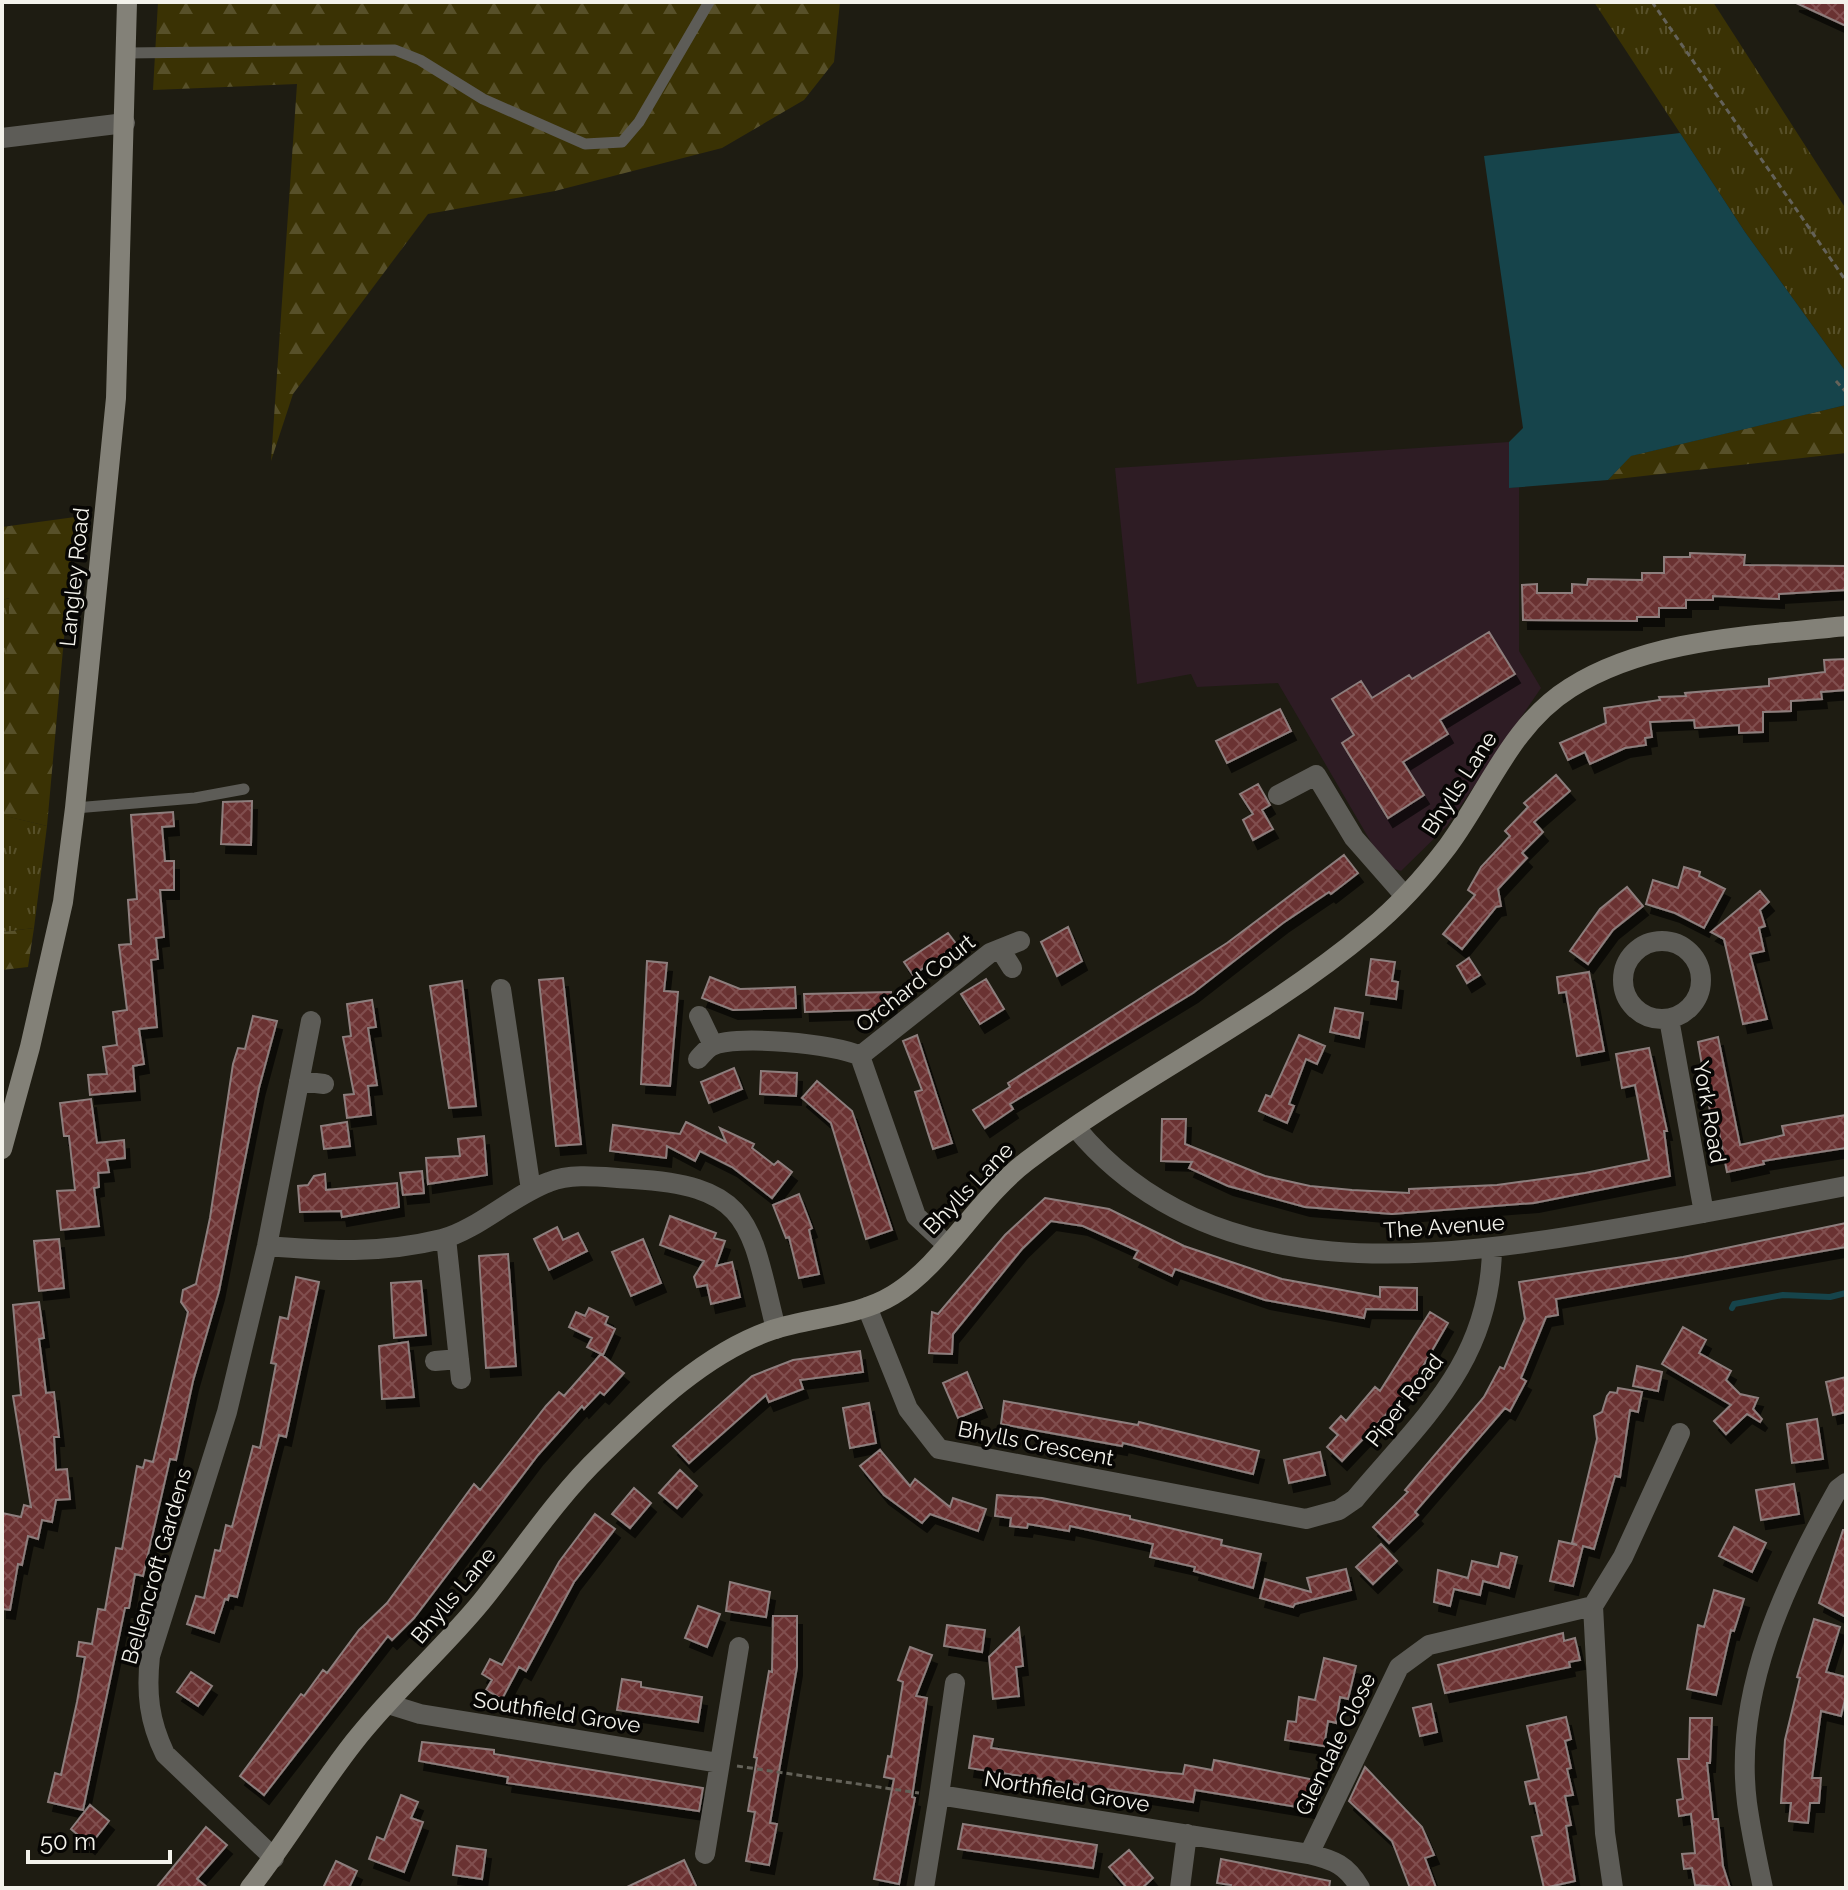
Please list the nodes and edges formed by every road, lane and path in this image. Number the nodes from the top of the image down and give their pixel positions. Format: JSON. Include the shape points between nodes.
{"nodes":[{"id":1,"x":127,"y":2,"type":"edge"},
{"id":2,"x":709,"y":2,"type":"edge"},
{"id":3,"x":1652,"y":2,"type":"edge"},
{"id":4,"x":126,"y":53,"type":"junction"},
{"id":5,"x":125,"y":123,"type":"junction"},
{"id":6,"x":2,"y":138,"type":"edge"},
{"id":7,"x":1846,"y":281,"type":"edge"},
{"id":8,"x":1836,"y":381,"type":"dead end"},
{"id":9,"x":1846,"y":392,"type":"edge"},
{"id":10,"x":1846,"y":626,"type":"edge"},
{"id":11,"x":244,"y":789,"type":"dead end"},
{"id":12,"x":1278,"y":795,"type":"dead end"},
{"id":13,"x":75,"y":808,"type":"junction"},
{"id":14,"x":1404,"y":895,"type":"junction"},
{"id":15,"x":1020,"y":941,"type":"dead end"},
{"id":16,"x":1000,"y":949,"type":"junction"},
{"id":17,"x":1012,"y":968,"type":"dead end"},
{"id":18,"x":501,"y":989,"type":"dead end"},
{"id":19,"x":699,"y":1016,"type":"dead end"},
{"id":20,"x":1669,"y":1019,"type":"dead end"},
{"id":21,"x":311,"y":1021,"type":"dead end"},
{"id":22,"x":860,"y":1056,"type":"junction"},
{"id":23,"x":299,"y":1081,"type":"junction"},
{"id":24,"x":324,"y":1084,"type":"dead end"},
{"id":25,"x":1076,"y":1128,"type":"junction"},
{"id":26,"x":2,"y":1149,"type":"edge"},
{"id":27,"x":1846,"y":1186,"type":"edge"},
{"id":28,"x":531,"y":1190,"type":"junction"},
{"id":29,"x":1704,"y":1213,"type":"junction"},
{"id":30,"x":446,"y":1238,"type":"junction"},
{"id":31,"x":946,"y":1244,"type":"junction"},
{"id":32,"x":267,"y":1246,"type":"junction"},
{"id":33,"x":1492,"y":1249,"type":"junction"},
{"id":34,"x":867,"y":1307,"type":"junction"},
{"id":35,"x":776,"y":1329,"type":"junction"},
{"id":36,"x":435,"y":1361,"type":"dead end"},
{"id":37,"x":1680,"y":1433,"type":"dead end"},
{"id":38,"x":1846,"y":1483,"type":"edge"},
{"id":39,"x":1282,"y":1516,"type":"joint"},
{"id":40,"x":1593,"y":1606,"type":"junction"},
{"id":41,"x":739,"y":1647,"type":"dead end"},
{"id":42,"x":955,"y":1683,"type":"dead end"},
{"id":43,"x":388,"y":1704,"type":"junction"},
{"id":44,"x":719,"y":1763,"type":"junction"},
{"id":45,"x":939,"y":1795,"type":"junction"},
{"id":46,"x":1187,"y":1834,"type":"junction"},
{"id":47,"x":705,"y":1854,"type":"dead end"},
{"id":48,"x":1309,"y":1854,"type":"junction"},
{"id":49,"x":274,"y":1858,"type":"junction"},
{"id":50,"x":250,"y":1888,"type":"edge"},
{"id":51,"x":924,"y":1888,"type":"edge"},
{"id":52,"x":1180,"y":1888,"type":"edge"},
{"id":53,"x":1360,"y":1888,"type":"edge"},
{"id":54,"x":1613,"y":1888,"type":"edge"},
{"id":55,"x":1763,"y":1888,"type":"edge"}],
"edges":[{"from":1,"to":4,"type":"street","name":"Langley Road"},
{"from":2,"to":4,"type":"lane","via":[[622,142],[585,144],[483,99],[395,50]]},
{"from":3,"to":7,"type":"path"},
{"from":4,"to":5,"type":"street","name":"Langley Road"},
{"from":5,"to":6,"type":"street"},
{"from":5,"to":13,"type":"street","name":"Langley Road","via":[[116,398]]},
{"from":8,"to":9,"type":"path"},
{"from":10,"to":14,"type":"street","name":"Bhylls Lane","via":[[1678,648],[1608,668],[1566,690],[1512,744],[1448,846]]},
{"from":11,"to":13,"type":"lane"},
{"from":12,"to":14,"type":"street","via":[[1316,775],[1354,838]]},
{"from":13,"to":26,"type":"street","name":"Langley Road","via":[[63,902]]},
{"from":14,"to":25,"type":"street","name":"Bhylls Lane","via":[[1372,928],[1322,966]]},
{"from":15,"to":16,"type":"street","name":"Orchard Court"},
{"from":16,"to":17,"type":"street","name":"Orchard Court"},
{"from":16,"to":22,"type":"street","name":"Orchard Court"},
{"from":18,"to":28,"type":"street"},
{"from":19,"to":22,"type":"street","via":[[705,1052],[821,1044]]},
{"from":20,"to":29,"type":"street","name":"York Road"},
{"from":21,"to":23,"type":"street","name":"Bellencroft Gardens"},
{"from":22,"to":31,"type":"street","via":[[916,1216]]},
{"from":23,"to":24,"type":"street"},
{"from":23,"to":32,"type":"street","name":"Bellencroft Gardens"},
{"from":25,"to":31,"type":"street","name":"Bhylls Lane","via":[[1020,1166]]},
{"from":25,"to":33,"type":"street","name":"The Avenue","via":[[1134,1185],[1252,1238],[1364,1255]]},
{"from":27,"to":29,"type":"street","name":"The Avenue"},
{"from":28,"to":30,"type":"street"},
{"from":28,"to":35,"type":"street","via":[[552,1180],[586,1176],[652,1180],[721,1197],[752,1232]]},
{"from":29,"to":33,"type":"street","name":"The Avenue"},
{"from":30,"to":32,"type":"street","via":[[351,1252]]},
{"from":30,"to":36,"type":"street","via":[[460,1369]]},
{"from":31,"to":34,"type":"street","name":"Bhylls Lane","via":[[912,1282]]},
{"from":32,"to":49,"type":"street","name":"Bellencroft Gardens","via":[[227,1412],[150,1656],[146,1689],[165,1754]]},
{"from":33,"to":39,"type":"street","name":"Piper Road","via":[[1486,1303],[1455,1380],[1355,1499],[1323,1516]]},
{"from":34,"to":35,"type":"street","name":"Bhylls Lane"},
{"from":34,"to":39,"type":"street","name":"Bhylls Crescent","via":[[908,1409],[939,1449]]},
{"from":35,"to":43,"type":"street","name":"Bhylls Lane","via":[[723,1353],[602,1453],[564,1493],[446,1645]]},
{"from":37,"to":40,"type":"street","via":[[1623,1557]]},
{"from":38,"to":55,"type":"street","via":[[1794,1566],[1766,1643],[1748,1721],[1747,1800]]},
{"from":40,"to":48,"type":"street","name":"Glendale Close","via":[[1429,1645],[1399,1667]]},
{"from":40,"to":54,"type":"street","via":[[1605,1833]]},
{"from":41,"to":44,"type":"street"},
{"from":42,"to":45,"type":"street"},
{"from":43,"to":44,"type":"street","name":"Southfield Grove","via":[[420,1714]]},
{"from":43,"to":49,"type":"street","name":"Bhylls Lane","via":[[356,1738]]},
{"from":44,"to":45,"type":"path"},
{"from":44,"to":47,"type":"street"},
{"from":45,"to":46,"type":"street","name":"Northfield Grove"},
{"from":45,"to":51,"type":"street"},
{"from":46,"to":48,"type":"street","name":"Northfield Grove"},
{"from":46,"to":52,"type":"street"},
{"from":48,"to":53,"type":"street","name":"Northfield Grove","via":[[1336,1860]]},
{"from":49,"to":50,"type":"street","name":"Bhylls Lane"}]}
